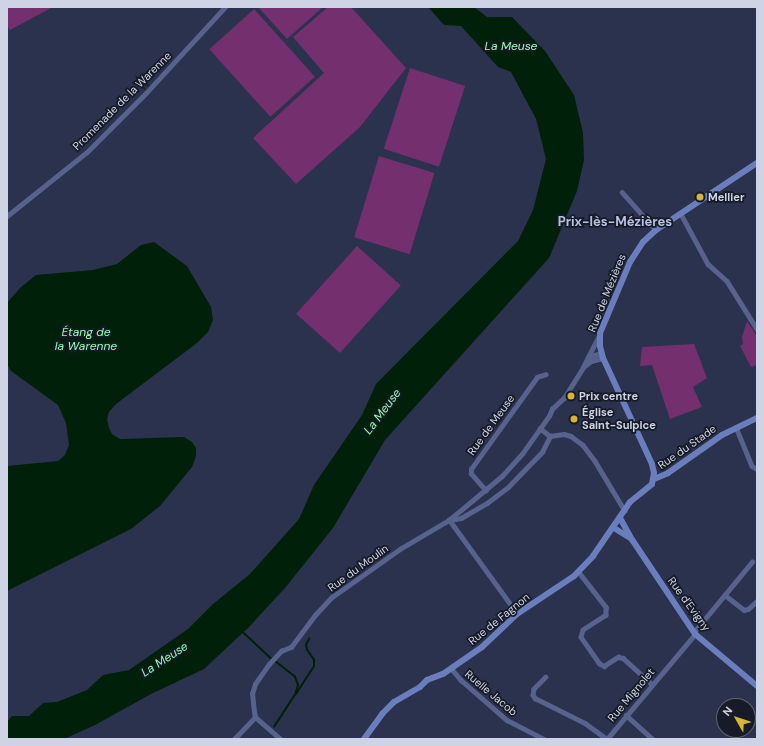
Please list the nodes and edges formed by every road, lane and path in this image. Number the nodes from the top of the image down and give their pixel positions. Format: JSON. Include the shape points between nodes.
{"nodes":[{"id":1,"x":224,"y":7,"type":"edge"},
{"id":2,"x":757,"y":163,"type":"edge"},
{"id":3,"x":622,"y":192,"type":"dead end"},
{"id":4,"x":681,"y":214,"type":"junction"},
{"id":5,"x":7,"y":216,"type":"edge"},
{"id":6,"x":656,"y":230,"type":"junction"},
{"id":7,"x":757,"y":329,"type":"edge"},
{"id":8,"x":600,"y":334,"type":"junction"},
{"id":9,"x":602,"y":353,"type":"junction"},
{"id":10,"x":588,"y":357,"type":"junction"},
{"id":11,"x":583,"y":367,"type":"junction"},
{"id":12,"x":546,"y":374,"type":"dead end"},
{"id":13,"x":757,"y":418,"type":"edge"},
{"id":14,"x":736,"y":427,"type":"junction"},
{"id":15,"x":540,"y":428,"type":"junction"},
{"id":16,"x":550,"y":436,"type":"junction"},
{"id":17,"x":757,"y":468,"type":"edge"},
{"id":18,"x":654,"y":479,"type":"junction"},
{"id":19,"x":486,"y":491,"type":"junction"},
{"id":20,"x":625,"y":511,"type":"junction"},
{"id":21,"x":620,"y":518,"type":"junction"},
{"id":22,"x":449,"y":520,"type":"junction"},
{"id":23,"x":614,"y":528,"type":"junction"},
{"id":24,"x":633,"y":540,"type":"junction"},
{"id":25,"x":752,"y":562,"type":"dead end"},
{"id":26,"x":578,"y":572,"type":"junction"},
{"id":27,"x":725,"y":595,"type":"junction"},
{"id":28,"x":757,"y":601,"type":"edge"},
{"id":29,"x":517,"y":614,"type":"junction"},
{"id":30,"x":695,"y":633,"type":"junction"},
{"id":31,"x":451,"y":668,"type":"junction"},
{"id":32,"x":546,"y":677,"type":"dead end"},
{"id":33,"x":652,"y":684,"type":"junction"},
{"id":34,"x":757,"y":686,"type":"edge"},
{"id":35,"x":626,"y":715,"type":"junction"},
{"id":36,"x":255,"y":717,"type":"junction"},
{"id":37,"x":234,"y":739,"type":"edge"},
{"id":38,"x":280,"y":739,"type":"edge"},
{"id":39,"x":364,"y":739,"type":"edge"},
{"id":40,"x":544,"y":739,"type":"edge"},
{"id":41,"x":607,"y":739,"type":"edge"},
{"id":42,"x":653,"y":739,"type":"edge"}],
"edges":[{"from":1,"to":5,"type":"street","name":"Promenade de la Warenne","via":[[146,93],[87,152]]},
{"from":2,"to":4,"type":"street","name":"Rue de Mézières"},
{"from":3,"to":6,"type":"street"},
{"from":4,"to":6,"type":"street","name":"Rue de Mézières"},
{"from":4,"to":7,"type":"street","via":[[708,264],[727,281]]},
{"from":6,"to":8,"type":"street","name":"Rue de Mézières","via":[[632,256]]},
{"from":8,"to":9,"type":"street","name":"Rue de Mézières"},
{"from":8,"to":10,"type":"street","name":"Rue du Moulin"},
{"from":9,"to":10,"type":"street"},
{"from":9,"to":11,"type":"street"},
{"from":9,"to":18,"type":"street","via":[[652,464]]},
{"from":10,"to":11,"type":"street","name":"Rue du Moulin"},
{"from":11,"to":15,"type":"street","name":"Rue du Moulin","via":[[564,398],[552,409]]},
{"from":12,"to":19,"type":"street","name":"Rue de Meuse","via":[[537,377],[471,469],[471,474]]},
{"from":13,"to":14,"type":"street","name":"Rue du Stade"},
{"from":14,"to":17,"type":"street","via":[[752,466]]},
{"from":14,"to":18,"type":"street","name":"Rue du Stade","via":[[668,473]]},
{"from":15,"to":16,"type":"street"},
{"from":15,"to":19,"type":"street","name":"Rue du Moulin","via":[[516,461]]},
{"from":16,"to":20,"type":"street","via":[[571,436],[590,453]]},
{"from":16,"to":22,"type":"street","name":"Rue du Moulin","via":[[542,452],[508,487],[461,518]]},
{"from":18,"to":20,"type":"street","name":"Rue du Stade","via":[[650,486],[633,499]]},
{"from":19,"to":22,"type":"street","name":"Rue du Moulin"},
{"from":20,"to":21,"type":"street","name":"Rue du Stade"},
{"from":21,"to":23,"type":"street","name":"Rue de Fagnon"},
{"from":21,"to":24,"type":"street","name":"Rue d'Evigny"},
{"from":22,"to":29,"type":"street"},
{"from":22,"to":36,"type":"street","name":"Rue du Moulin","via":[[400,549],[332,597],[291,648],[281,651],[255,684],[252,694]]},
{"from":23,"to":24,"type":"street","name":"Rue d'Evigny"},
{"from":23,"to":26,"type":"street","name":"Rue de Fagnon"},
{"from":24,"to":30,"type":"street","name":"Rue d'Evigny"},
{"from":25,"to":27,"type":"street","name":"Rue Mignolet"},
{"from":26,"to":29,"type":"street","name":"Rue de Fagnon"},
{"from":26,"to":33,"type":"street","via":[[606,607],[606,615],[583,630],[581,637],[598,663],[604,666],[623,658]]},
{"from":27,"to":28,"type":"street","via":[[744,610]]},
{"from":27,"to":30,"type":"street","name":"Rue Mignolet"},
{"from":29,"to":31,"type":"street","name":"Rue de Fagnon","via":[[482,647]]},
{"from":30,"to":33,"type":"street","name":"Rue Mignolet"},
{"from":30,"to":34,"type":"street","name":"Rue d'Evigny"},
{"from":31,"to":39,"type":"street","name":"Rue de Fagnon","via":[[394,702]]},
{"from":31,"to":40,"type":"street","name":"Ruelle Jacob","via":[[507,720]]},
{"from":32,"to":41,"type":"street","name":"Rue Mignolet","via":[[534,689],[532,695],[585,723]]},
{"from":33,"to":35,"type":"street","name":"Rue Mignolet"},
{"from":35,"to":41,"type":"street","name":"Rue Mignolet"},
{"from":35,"to":42,"type":"street"},
{"from":36,"to":37,"type":"street"},
{"from":36,"to":38,"type":"street"}]}
